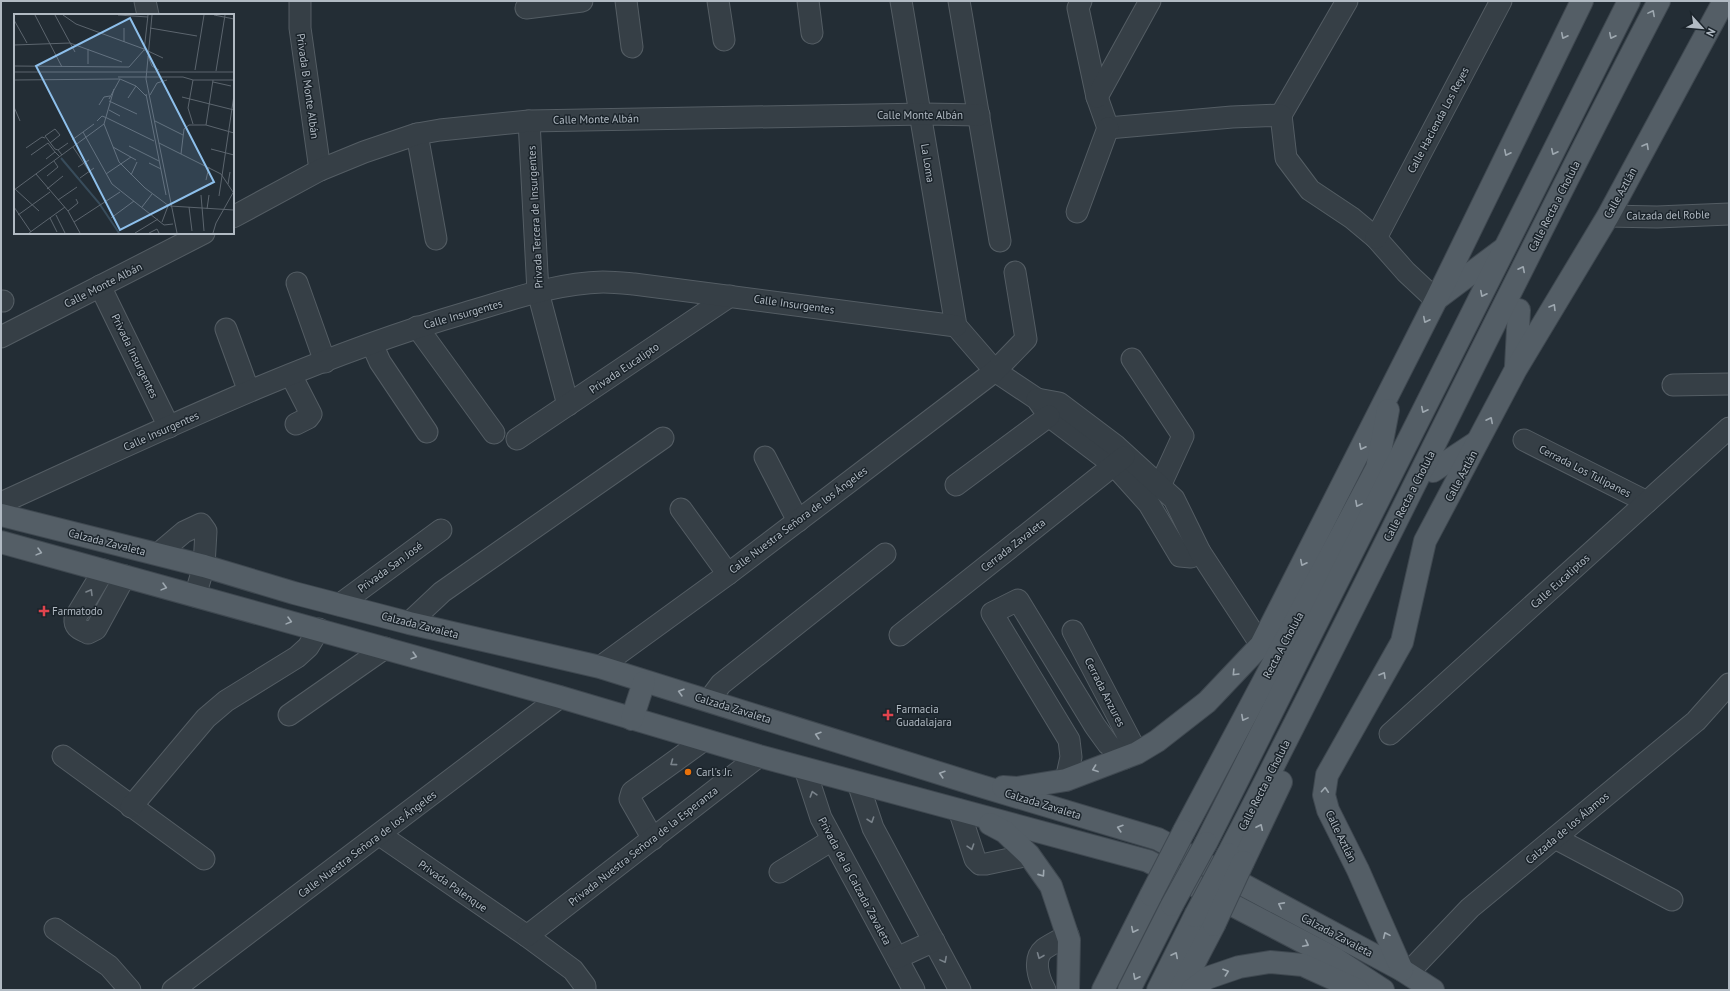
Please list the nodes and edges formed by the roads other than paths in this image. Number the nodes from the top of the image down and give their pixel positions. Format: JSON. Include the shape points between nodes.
{"nodes":[{"id":1,"x":146,"y":1,"type":"edge"},
{"id":2,"x":300,"y":1,"type":"edge"},
{"id":3,"x":582,"y":1,"type":"edge"},
{"id":4,"x":626,"y":1,"type":"edge"},
{"id":5,"x":718,"y":1,"type":"edge"},
{"id":6,"x":808,"y":1,"type":"edge"},
{"id":7,"x":901,"y":1,"type":"edge"},
{"id":8,"x":960,"y":1,"type":"edge"},
{"id":9,"x":1081,"y":1,"type":"edge"},
{"id":10,"x":1150,"y":1,"type":"edge"},
{"id":11,"x":1346,"y":1,"type":"edge"},
{"id":12,"x":1501,"y":1,"type":"edge"},
{"id":13,"x":1582,"y":1,"type":"edge"},
{"id":14,"x":1629,"y":1,"type":"edge"},
{"id":15,"x":1659,"y":1,"type":"edge"},
{"id":16,"x":1721,"y":4,"type":"edge"},
{"id":17,"x":526,"y":8,"type":"dead end"},
{"id":18,"x":148,"y":14,"type":"edge"},
{"id":19,"x":812,"y":34,"type":"dead end"},
{"id":20,"x":724,"y":40,"type":"dead end"},
{"id":21,"x":632,"y":47,"type":"dead end"},
{"id":22,"x":1097,"y":97,"type":"junction"},
{"id":23,"x":1602,"y":109,"type":"junction"},
{"id":24,"x":920,"y":114,"type":"junction"},
{"id":25,"x":979,"y":115,"type":"junction"},
{"id":26,"x":1281,"y":115,"type":"junction"},
{"id":27,"x":530,"y":121,"type":"junction"},
{"id":28,"x":1108,"y":128,"type":"junction"},
{"id":29,"x":417,"y":134,"type":"junction"},
{"id":30,"x":320,"y":170,"type":"junction"},
{"id":31,"x":1077,"y":212,"type":"dead end"},
{"id":32,"x":1729,"y":214,"type":"edge"},
{"id":33,"x":234,"y":216,"type":"edge"},
{"id":34,"x":1608,"y":216,"type":"junction"},
{"id":35,"x":200,"y":234,"type":"edge"},
{"id":36,"x":1376,"y":238,"type":"junction"},
{"id":37,"x":183,"y":239,"type":"edge"},
{"id":38,"x":436,"y":239,"type":"dead end"},
{"id":39,"x":1000,"y":241,"type":"dead end"},
{"id":40,"x":1506,"y":247,"type":"junction"},
{"id":41,"x":1015,"y":272,"type":"dead end"},
{"id":42,"x":297,"y":283,"type":"dead end"},
{"id":43,"x":100,"y":286,"type":"junction"},
{"id":44,"x":538,"y":292,"type":"junction"},
{"id":45,"x":730,"y":296,"type":"junction"},
{"id":46,"x":1436,"y":300,"type":"junction"},
{"id":47,"x":1519,"y":310,"type":"junction"},
{"id":48,"x":956,"y":326,"type":"junction"},
{"id":49,"x":417,"y":327,"type":"junction"},
{"id":50,"x":226,"y":329,"type":"dead end"},
{"id":51,"x":1,"y":337,"type":"edge"},
{"id":52,"x":372,"y":344,"type":"junction"},
{"id":53,"x":1132,"y":359,"type":"dead end"},
{"id":54,"x":325,"y":362,"type":"junction"},
{"id":55,"x":1516,"y":369,"type":"junction"},
{"id":56,"x":995,"y":371,"type":"junction"},
{"id":57,"x":291,"y":375,"type":"junction"},
{"id":58,"x":1729,"y":384,"type":"edge"},
{"id":59,"x":1673,"y":385,"type":"dead end"},
{"id":60,"x":1392,"y":387,"type":"junction"},
{"id":61,"x":250,"y":390,"type":"junction"},
{"id":62,"x":1037,"y":399,"type":"junction"},
{"id":63,"x":568,"y":406,"type":"junction"},
{"id":64,"x":1049,"y":416,"type":"junction"},
{"id":65,"x":296,"y":424,"type":"dead end"},
{"id":66,"x":169,"y":427,"type":"junction"},
{"id":67,"x":1729,"y":428,"type":"edge"},
{"id":68,"x":426,"y":432,"type":"dead end"},
{"id":69,"x":494,"y":433,"type":"dead end"},
{"id":70,"x":663,"y":438,"type":"dead end"},
{"id":71,"x":517,"y":439,"type":"dead end"},
{"id":72,"x":1480,"y":440,"type":"junction"},
{"id":73,"x":1524,"y":440,"type":"dead end"},
{"id":74,"x":765,"y":457,"type":"dead end"},
{"id":75,"x":1120,"y":460,"type":"junction"},
{"id":76,"x":1433,"y":471,"type":"junction"},
{"id":77,"x":956,"y":485,"type":"dead end"},
{"id":78,"x":1160,"y":486,"type":"junction"},
{"id":79,"x":1646,"y":502,"type":"junction"},
{"id":80,"x":1,"y":503,"type":"edge"},
{"id":81,"x":681,"y":508,"type":"dead end"},
{"id":82,"x":1,"y":515,"type":"edge"},
{"id":83,"x":798,"y":521,"type":"junction"},
{"id":84,"x":441,"y":530,"type":"dead end"},
{"id":85,"x":1,"y":542,"type":"edge"},
{"id":86,"x":1200,"y":552,"type":"junction"},
{"id":87,"x":158,"y":554,"type":"junction"},
{"id":88,"x":885,"y":554,"type":"dead end"},
{"id":89,"x":204,"y":566,"type":"junction"},
{"id":90,"x":104,"y":570,"type":"junction"},
{"id":91,"x":728,"y":574,"type":"junction"},
{"id":92,"x":125,"y":576,"type":"junction"},
{"id":93,"x":195,"y":596,"type":"junction"},
{"id":94,"x":339,"y":605,"type":"junction"},
{"id":95,"x":410,"y":623,"type":"junction"},
{"id":96,"x":319,"y":629,"type":"junction"},
{"id":97,"x":1073,"y":631,"type":"dead end"},
{"id":98,"x":900,"y":635,"type":"dead end"},
{"id":99,"x":354,"y":639,"type":"junction"},
{"id":100,"x":1261,"y":645,"type":"junction"},
{"id":101,"x":385,"y":648,"type":"junction"},
{"id":102,"x":600,"y":667,"type":"junction"},
{"id":103,"x":356,"y":668,"type":"junction"},
{"id":104,"x":644,"y":682,"type":"junction"},
{"id":105,"x":1729,"y":684,"type":"edge"},
{"id":106,"x":560,"y":697,"type":"junction"},
{"id":107,"x":709,"y":700,"type":"junction"},
{"id":108,"x":289,"y":715,"type":"dead end"},
{"id":109,"x":632,"y":719,"type":"junction"},
{"id":110,"x":1095,"y":726,"type":"junction"},
{"id":111,"x":1390,"y":734,"type":"dead end"},
{"id":112,"x":704,"y":740,"type":"junction"},
{"id":113,"x":1069,"y":740,"type":"junction"},
{"id":114,"x":62,"y":756,"type":"dead end"},
{"id":115,"x":759,"y":756,"type":"junction"},
{"id":116,"x":1131,"y":756,"type":"junction"},
{"id":117,"x":806,"y":769,"type":"junction"},
{"id":118,"x":1066,"y":780,"type":"junction"},
{"id":119,"x":858,"y":783,"type":"junction"},
{"id":120,"x":974,"y":784,"type":"junction"},
{"id":121,"x":131,"y":807,"type":"junction"},
{"id":122,"x":965,"y":812,"type":"junction"},
{"id":123,"x":380,"y":835,"type":"junction"},
{"id":124,"x":1555,"y":838,"type":"junction"},
{"id":125,"x":653,"y":839,"type":"junction"},
{"id":126,"x":832,"y":840,"type":"junction"},
{"id":127,"x":1029,"y":855,"type":"junction"},
{"id":128,"x":1236,"y":858,"type":"junction"},
{"id":129,"x":204,"y":859,"type":"dead end"},
{"id":130,"x":780,"y":872,"type":"dead end"},
{"id":131,"x":1672,"y":900,"type":"dead end"},
{"id":132,"x":1204,"y":921,"type":"junction"},
{"id":133,"x":55,"y":929,"type":"dead end"},
{"id":134,"x":1068,"y":935,"type":"junction"},
{"id":135,"x":527,"y":936,"type":"junction"},
{"id":136,"x":934,"y":941,"type":"junction"},
{"id":137,"x":896,"y":958,"type":"junction"},
{"id":138,"x":1405,"y":972,"type":"junction"},
{"id":139,"x":130,"y":990,"type":"edge"},
{"id":140,"x":173,"y":990,"type":"edge"},
{"id":141,"x":585,"y":990,"type":"edge"},
{"id":142,"x":914,"y":990,"type":"edge"},
{"id":143,"x":960,"y":990,"type":"edge"},
{"id":144,"x":1045,"y":990,"type":"edge"},
{"id":145,"x":1068,"y":990,"type":"edge"},
{"id":146,"x":1103,"y":990,"type":"edge"},
{"id":147,"x":1129,"y":990,"type":"edge"},
{"id":148,"x":1158,"y":990,"type":"edge"},
{"id":149,"x":1180,"y":990,"type":"edge"},
{"id":150,"x":1192,"y":990,"type":"edge"},
{"id":151,"x":1358,"y":990,"type":"edge"},
{"id":152,"x":1383,"y":990,"type":"edge"},
{"id":153,"x":1433,"y":990,"type":"edge"}],
"edges":[{"from":1,"to":18,"type":"street"},
{"from":2,"to":30,"type":"street","name":"Privada B Monte Albán","via":[[300,28]]},
{"from":3,"to":17,"type":"street"},
{"from":4,"to":21,"type":"street"},
{"from":5,"to":20,"type":"street"},
{"from":6,"to":19,"type":"street"},
{"from":7,"to":24,"type":"street","name":"La Loma"},
{"from":8,"to":25,"type":"street"},
{"from":9,"to":22,"type":"street","via":[[1078,8]]},
{"from":10,"to":22,"type":"street"},
{"from":11,"to":26,"type":"street"},
{"from":12,"to":36,"type":"street","name":"Calle Hacienda Los Reyes"},
{"from":13,"to":46,"type":"main road","one_way":true},
{"from":14,"to":40,"type":"main road","one_way":true},
{"from":23,"to":15,"type":"main road","name":"Calle Recta a Cholula","one_way":true},
{"from":34,"to":16,"type":"main road","name":"Calle Aztlán","one_way":true},
{"from":22,"to":28,"type":"street"},
{"from":23,"to":47,"type":"main road","via":[[1591,162]]},
{"from":128,"to":23,"type":"main road","name":"Calle Recta a Cholula","one_way":true,"via":[[1300,715]]},
{"from":24,"to":25,"type":"street","name":"Calle Monte Albán"},
{"from":24,"to":27,"type":"street","name":"Calle Monte Albán"},
{"from":24,"to":48,"type":"street","name":"La Loma"},
{"from":25,"to":39,"type":"street"},
{"from":26,"to":28,"type":"street"},
{"from":26,"to":36,"type":"street","via":[[1286,158],[1310,190],[1352,218]]},
{"from":27,"to":29,"type":"street","name":"Calle Monte Albán"},
{"from":27,"to":44,"type":"street","name":"Privada Tercera de Insurgentes"},
{"from":28,"to":31,"type":"street"},
{"from":29,"to":30,"type":"street","name":"Calle Monte Albán"},
{"from":29,"to":38,"type":"street"},
{"from":30,"to":33,"type":"street","name":"Calle Monte Albán"},
{"from":32,"to":34,"type":"street","name":"Calzada del Roble"},
{"from":55,"to":34,"type":"main road","name":"Calle Aztlán","one_way":true},
{"from":35,"to":37,"type":"street","name":"Calle Monte Albán"},
{"from":36,"to":46,"type":"street","via":[[1406,272]]},
{"from":37,"to":43,"type":"street","name":"Calle Monte Albán"},
{"from":40,"to":46,"type":"main road"},
{"from":40,"to":147,"type":"main road","one_way":true,"bridge":true,"via":[[1206,843]]},
{"from":41,"to":56,"type":"street","name":"Calle Nuestra Señora de los Ángeles","via":[[1026,339]]},
{"from":42,"to":54,"type":"street"},
{"from":43,"to":51,"type":"street","name":"Calle Monte Albán"},
{"from":43,"to":66,"type":"street","name":"Privada Insurgentes"},
{"from":44,"to":45,"type":"street","name":"Calle Insurgentes","via":[[603,282]]},
{"from":44,"to":49,"type":"street","name":"Calle Insurgentes"},
{"from":44,"to":63,"type":"street","name":"Privada Tercera de Insurgentes"},
{"from":45,"to":48,"type":"street","name":"Calle Insurgentes"},
{"from":45,"to":63,"type":"street","name":"Privada Eucalipto"},
{"from":46,"to":60,"type":"main road","one_way":true},
{"from":47,"to":55,"type":"main road"},
{"from":47,"to":76,"type":"main road"},
{"from":48,"to":56,"type":"street"},
{"from":49,"to":52,"type":"street","name":"Calle Insurgentes"},
{"from":49,"to":69,"type":"street"},
{"from":50,"to":61,"type":"street"},
{"from":52,"to":54,"type":"street","name":"Calle Insurgentes"},
{"from":52,"to":68,"type":"street","via":[[380,362]]},
{"from":53,"to":78,"type":"street","via":[[1183,436]]},
{"from":54,"to":57,"type":"street","name":"Calle Insurgentes"},
{"from":72,"to":55,"type":"main road","name":"Calle Aztlán","one_way":true},
{"from":56,"to":62,"type":"street"},
{"from":56,"to":83,"type":"street","name":"Calle Nuestra Señora de los Ángeles"},
{"from":57,"to":61,"type":"street","name":"Calle Insurgentes"},
{"from":57,"to":65,"type":"street","via":[[311,414]]},
{"from":58,"to":59,"type":"street"},
{"from":60,"to":100,"type":"main road","one_way":true},
{"from":60,"to":146,"type":"main road","name":"Recta A Cholula","one_way":true,"bridge":true,"via":[[1377,468],[1184,831]]},
{"from":61,"to":66,"type":"street","name":"Calle Insurgentes"},
{"from":62,"to":64,"type":"street"},
{"from":62,"to":75,"type":"street","via":[[1059,403]]},
{"from":63,"to":71,"type":"street","name":"Privada Eucalipto"},
{"from":64,"to":75,"type":"street"},
{"from":64,"to":77,"type":"street"},
{"from":66,"to":80,"type":"street","name":"Calle Insurgentes"},
{"from":67,"to":79,"type":"street","name":"Calle Eucaliptos"},
{"from":70,"to":95,"type":"street","via":[[442,592]]},
{"from":72,"to":76,"type":"main road"},
{"from":138,"to":72,"type":"main road","name":"Calle Aztlán","one_way":true,"via":[[1328,810],[1324,795],[1327,775],[1402,642],[1425,541]]},
{"from":73,"to":79,"type":"street","name":"Cerrada Los Tulipanes"},
{"from":74,"to":83,"type":"street"},
{"from":75,"to":78,"type":"street"},
{"from":75,"to":86,"type":"street","via":[[1180,556],[1191,557]]},
{"from":75,"to":98,"type":"street","name":"Cerrada Zavaleta"},
{"from":128,"to":76,"type":"main road","one_way":true},
{"from":78,"to":86,"type":"street","via":[[1174,499]]},
{"from":79,"to":111,"type":"street","name":"Calle Eucaliptos"},
{"from":81,"to":91,"type":"street"},
{"from":82,"to":87,"type":"main road","name":"Calzada Zavaleta"},
{"from":83,"to":91,"type":"street","name":"Calle Nuestra Señora de los Ángeles"},
{"from":84,"to":94,"type":"street","name":"Privada San José"},
{"from":85,"to":90,"type":"main road","name":"Calzada Zavaleta","one_way":true},
{"from":86,"to":100,"type":"street"},
{"from":87,"to":89,"type":"main road","name":"Calzada Zavaleta"},
{"from":87,"to":89,"type":"street","via":[[184,532],[201,524],[206,531]]},
{"from":88,"to":107,"type":"street","via":[[721,684]]},
{"from":89,"to":93,"type":"street"},
{"from":89,"to":94,"type":"main road","name":"Calzada Zavaleta"},
{"from":90,"to":92,"type":"main road","name":"Calzada Zavaleta"},
{"from":92,"to":90,"type":"street","one_way":true,"via":[[96,629],[88,634],[76,627],[75,618]]},
{"from":91,"to":102,"type":"street","name":"Calle Nuestra Señora de los Ángeles"},
{"from":92,"to":93,"type":"main road","name":"Calzada Zavaleta","one_way":true},
{"from":93,"to":96,"type":"main road","name":"Calzada Zavaleta","one_way":true},
{"from":94,"to":95,"type":"main road","name":"Calzada Zavaleta"},
{"from":95,"to":102,"type":"main road","name":"Calzada Zavaleta"},
{"from":96,"to":99,"type":"main road","name":"Calzada Zavaleta"},
{"from":96,"to":121,"type":"street","via":[[308,647],[297,657],[226,701],[206,718]]},
{"from":97,"to":116,"type":"street","name":"Cerrada Anzures"},
{"from":99,"to":101,"type":"main road","name":"Calzada Zavaleta"},
{"from":99,"to":103,"type":"street"},
{"from":100,"to":116,"type":"main road","one_way":true,"via":[[1207,702],[1157,741]]},
{"from":101,"to":103,"type":"street"},
{"from":101,"to":106,"type":"main road","name":"Calzada Zavaleta","one_way":true},
{"from":102,"to":104,"type":"main road","name":"Calzada Zavaleta"},
{"from":103,"to":108,"type":"street"},
{"from":107,"to":104,"type":"main road","name":"Calzada Zavaleta","one_way":true},
{"from":104,"to":109,"type":"main road"},
{"from":105,"to":124,"type":"street","name":"Calzada de los Álamos","via":[[1696,721]]},
{"from":106,"to":109,"type":"main road","name":"Calzada Zavaleta"},
{"from":106,"to":123,"type":"street","name":"Calle Nuestra Señora de los Ángeles"},
{"from":120,"to":107,"type":"main road","name":"Calzada Zavaleta","one_way":true},
{"from":109,"to":112,"type":"main road","name":"Calzada Zavaleta"},
{"from":110,"to":113,"type":"street"},
{"from":110,"to":113,"type":"street","via":[[1018,600],[992,613]]},
{"from":110,"to":116,"type":"street","via":[[1108,744]]},
{"from":112,"to":115,"type":"main road","name":"Calzada Zavaleta"},
{"from":112,"to":125,"type":"street","one_way":true,"via":[[632,792],[630,799]]},
{"from":113,"to":118,"type":"street","via":[[1071,757]]},
{"from":114,"to":121,"type":"street"},
{"from":115,"to":117,"type":"main road","name":"Calzada Zavaleta"},
{"from":115,"to":125,"type":"street","name":"Privada Nuestra Señora de la Esperanza"},
{"from":116,"to":118,"type":"main road","one_way":true},
{"from":117,"to":119,"type":"main road","name":"Calzada Zavaleta"},
{"from":126,"to":117,"type":"street","name":"Privada de la Calzada Zavaleta","one_way":true,"via":[[821,818]]},
{"from":118,"to":120,"type":"main road","via":[[1018,788]]},
{"from":119,"to":122,"type":"main road","name":"Calzada Zavaleta"},
{"from":119,"to":136,"type":"street","one_way":true,"via":[[873,828]]},
{"from":138,"to":120,"type":"main road","name":"Calzada Zavaleta","one_way":true,"via":[[1158,839]]},
{"from":121,"to":129,"type":"street"},
{"from":122,"to":127,"type":"main road","via":[[1005,832]]},
{"from":122,"to":127,"type":"street","one_way":true,"via":[[975,859],[980,864]]},
{"from":122,"to":152,"type":"main road","name":"Calzada Zavaleta","one_way":true,"via":[[1148,861],[1334,958]]},
{"from":123,"to":135,"type":"street","name":"Privada Palenque"},
{"from":123,"to":140,"type":"street","name":"Calle Nuestra Señora de los Ángeles"},
{"from":124,"to":131,"type":"street"},
{"from":124,"to":138,"type":"street","name":"Calzada de los Álamos","via":[[1461,916]]},
{"from":125,"to":135,"type":"street","name":"Privada Nuestra Señora de la Esperanza"},
{"from":126,"to":130,"type":"street"},
{"from":126,"to":137,"type":"street","name":"Privada de la Calzada Zavaleta"},
{"from":127,"to":134,"type":"main road","one_way":true,"via":[[1050,886]]},
{"from":128,"to":132,"type":"main road","name":"Calle Recta a Cholula","bridge":true},
{"from":148,"to":132,"type":"main road","name":"Calle Recta a Cholula","one_way":true},
{"from":132,"to":149,"type":"main road"},
{"from":133,"to":139,"type":"street","via":[[109,966]]},
{"from":134,"to":144,"type":"street","one_way":true,"via":[[1042,950],[1037,964],[1039,979]]},
{"from":134,"to":145,"type":"main road"},
{"from":135,"to":141,"type":"street","name":"Privada Palenque","via":[[573,970]]},
{"from":136,"to":137,"type":"street"},
{"from":136,"to":143,"type":"street","one_way":true},
{"from":137,"to":142,"type":"street","name":"Privada de la Calzada Zavaleta"},
{"from":138,"to":153,"type":"main road","name":"Calzada Zavaleta"},
{"from":150,"to":151,"type":"main road","one_way":true,"via":[[1207,978],[1239,967],[1270,962],[1303,965]]}]}
